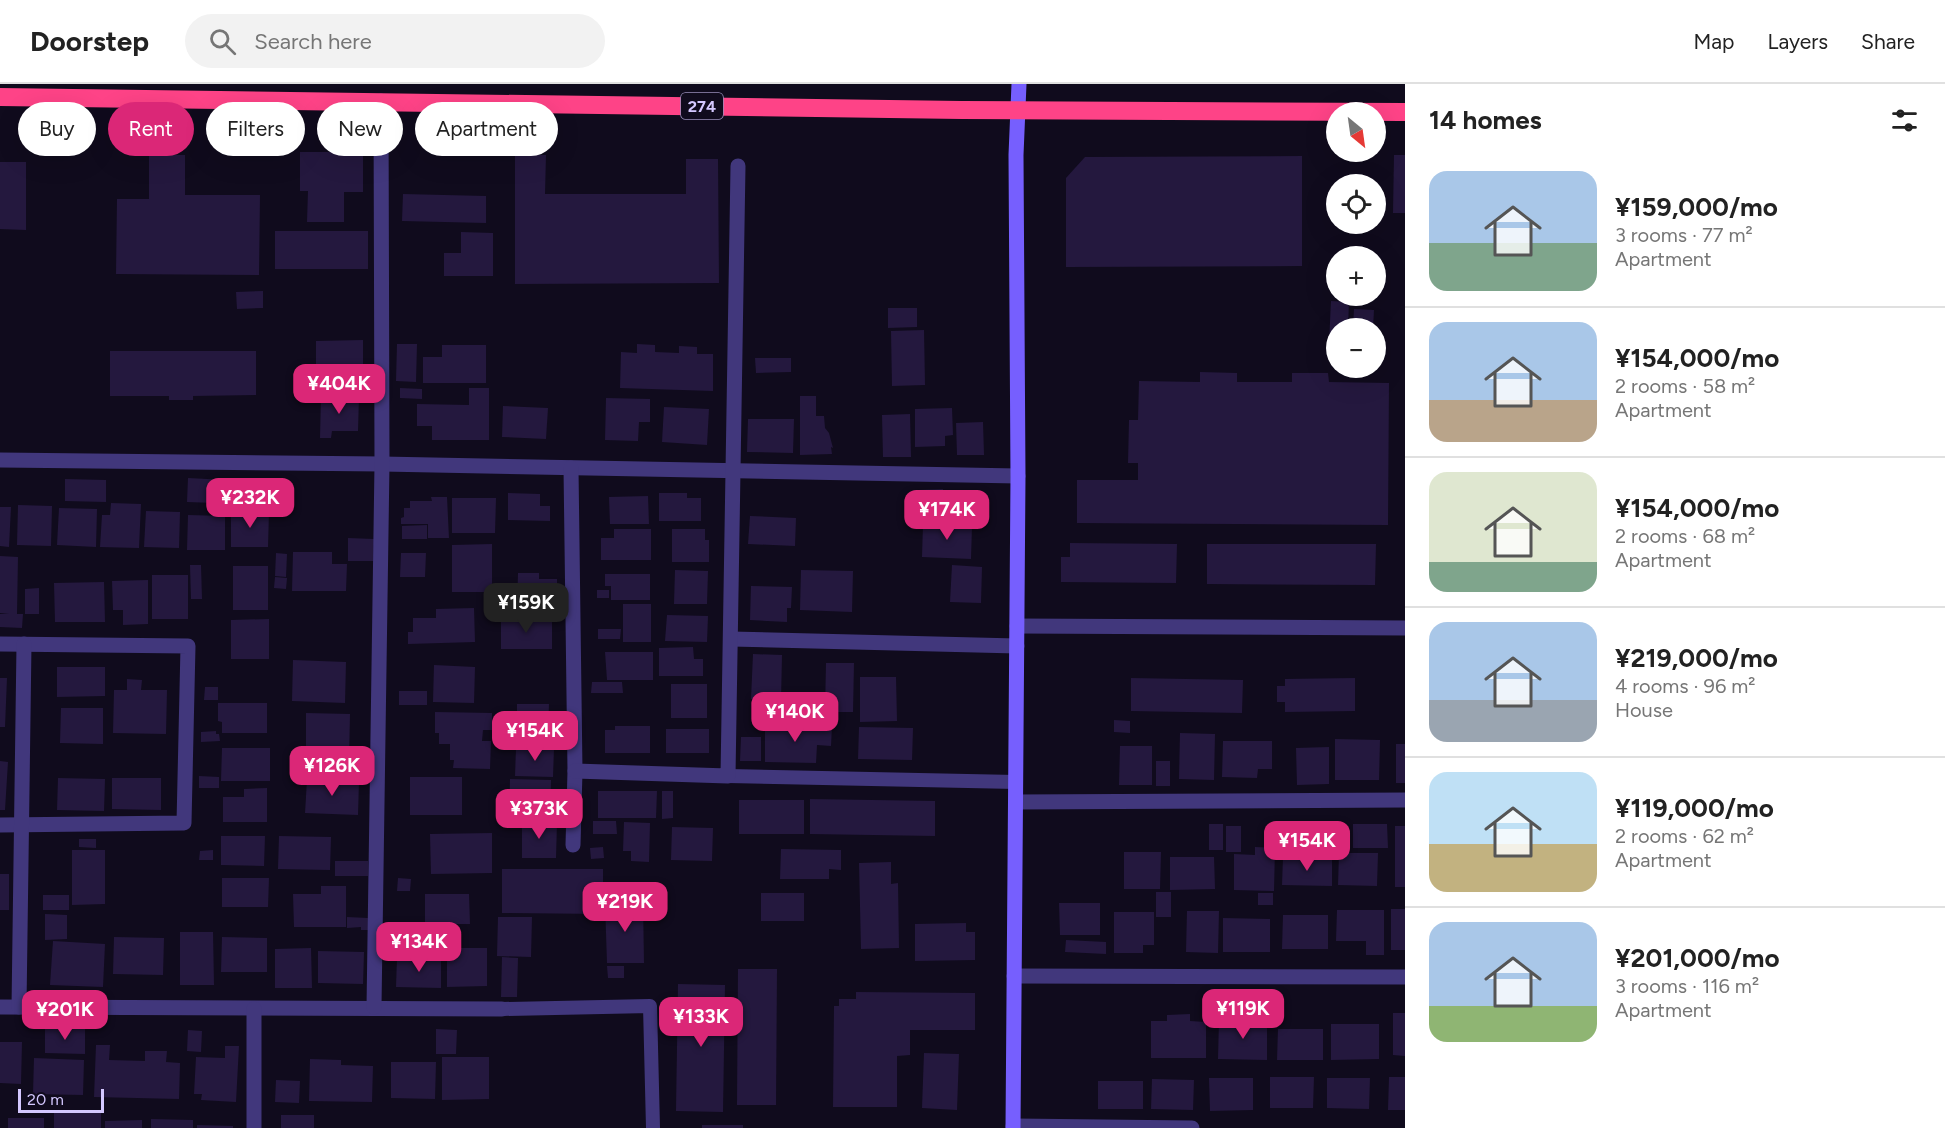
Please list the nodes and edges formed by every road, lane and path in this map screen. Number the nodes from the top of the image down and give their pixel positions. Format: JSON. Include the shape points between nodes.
{"nodes":[{"id":1,"x":1019,"y":84,"type":"edge"},
{"id":2,"x":0,"y":97,"type":"edge"},
{"id":3,"x":381,"y":101,"type":"junction"},
{"id":4,"x":1018,"y":110,"type":"junction"},
{"id":5,"x":1405,"y":112,"type":"edge"},
{"id":6,"x":738,"y":166,"type":"dead end"},
{"id":7,"x":0,"y":460,"type":"edge"},
{"id":8,"x":382,"y":464,"type":"junction"},
{"id":9,"x":571,"y":468,"type":"junction"},
{"id":10,"x":734,"y":471,"type":"junction"},
{"id":11,"x":1018,"y":476,"type":"junction"},
{"id":12,"x":1017,"y":626,"type":"junction"},
{"id":13,"x":1405,"y":628,"type":"edge"},
{"id":14,"x":731,"y":639,"type":"junction"},
{"id":15,"x":0,"y":644,"type":"edge"},
{"id":16,"x":24,"y":644,"type":"junction"},
{"id":17,"x":1017,"y":646,"type":"junction"},
{"id":18,"x":575,"y":771,"type":"junction"},
{"id":19,"x":728,"y":776,"type":"junction"},
{"id":20,"x":1016,"y":782,"type":"junction"},
{"id":21,"x":1405,"y":800,"type":"edge"},
{"id":22,"x":1016,"y":802,"type":"junction"},
{"id":23,"x":0,"y":825,"type":"edge"},
{"id":24,"x":21,"y":825,"type":"junction"},
{"id":25,"x":573,"y":845,"type":"dead end"},
{"id":26,"x":1014,"y":976,"type":"junction"},
{"id":27,"x":1405,"y":977,"type":"edge"},
{"id":28,"x":0,"y":1007,"type":"edge"},
{"id":29,"x":19,"y":1007,"type":"junction"},
{"id":30,"x":374,"y":1007,"type":"junction"},
{"id":31,"x":254,"y":1009,"type":"junction"},
{"id":32,"x":502,"y":1009,"type":"joint"},
{"id":33,"x":1013,"y":1127,"type":"edge"},
{"id":34,"x":254,"y":1128,"type":"edge"},
{"id":35,"x":653,"y":1128,"type":"edge"},
{"id":36,"x":1192,"y":1128,"type":"edge"}],
"edges":[{"from":1,"to":4,"type":"street"},
{"from":2,"to":3,"type":"highway","number":"274"},
{"from":3,"to":4,"type":"highway","number":"274"},
{"from":3,"to":8,"type":"street"},
{"from":4,"to":5,"type":"highway","number":"274"},
{"from":4,"to":11,"type":"street"},
{"from":6,"to":10,"type":"street"},
{"from":7,"to":8,"type":"street"},
{"from":8,"to":9,"type":"street"},
{"from":8,"to":30,"type":"street"},
{"from":9,"to":10,"type":"street"},
{"from":9,"to":18,"type":"street"},
{"from":10,"to":11,"type":"street"},
{"from":10,"to":14,"type":"street"},
{"from":11,"to":12,"type":"street"},
{"from":12,"to":13,"type":"street"},
{"from":12,"to":17,"type":"street"},
{"from":14,"to":17,"type":"street"},
{"from":14,"to":19,"type":"street"},
{"from":15,"to":16,"type":"street"},
{"from":16,"to":24,"type":"street"},
{"from":16,"to":24,"type":"street","via":[[188,646],[184,824]]},
{"from":17,"to":20,"type":"street"},
{"from":18,"to":19,"type":"street"},
{"from":18,"to":25,"type":"street"},
{"from":19,"to":20,"type":"lane"},
{"from":20,"to":22,"type":"street"},
{"from":21,"to":22,"type":"street"},
{"from":22,"to":26,"type":"street"},
{"from":23,"to":24,"type":"street"},
{"from":24,"to":29,"type":"street"},
{"from":26,"to":27,"type":"street"},
{"from":26,"to":33,"type":"street"},
{"from":28,"to":29,"type":"street"},
{"from":29,"to":31,"type":"street"},
{"from":30,"to":31,"type":"street"},
{"from":30,"to":32,"type":"street"},
{"from":31,"to":34,"type":"street"},
{"from":32,"to":35,"type":"lane","via":[[650,1006]]},
{"from":33,"to":36,"type":"street"}]}
